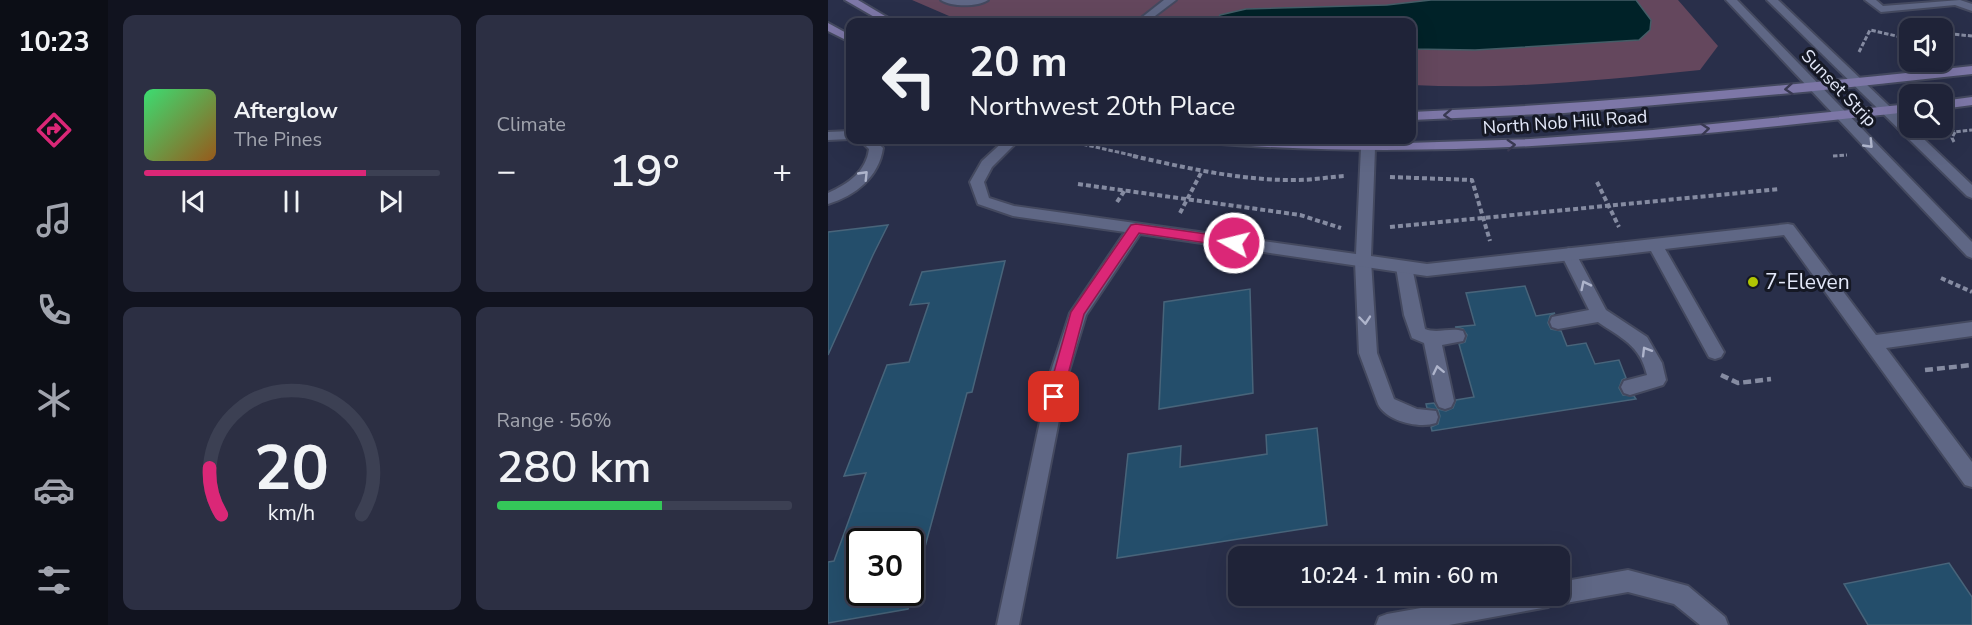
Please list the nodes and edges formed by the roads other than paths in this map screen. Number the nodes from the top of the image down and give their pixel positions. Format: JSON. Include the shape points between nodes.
{"nodes":[{"id":1,"x":850,"y":0,"type":"edge"},
{"id":2,"x":946,"y":0,"type":"edge"},
{"id":3,"x":983,"y":0,"type":"edge"},
{"id":4,"x":1171,"y":0,"type":"edge"},
{"id":5,"x":1731,"y":0,"type":"edge"},
{"id":6,"x":1772,"y":0,"type":"edge"},
{"id":7,"x":1870,"y":0,"type":"edge"},
{"id":8,"x":1955,"y":1,"type":"edge"},
{"id":9,"x":1972,"y":8,"type":"edge"},
{"id":10,"x":883,"y":18,"type":"edge"},
{"id":11,"x":1146,"y":18,"type":"edge"},
{"id":12,"x":828,"y":26,"type":"edge"},
{"id":13,"x":846,"y":37,"type":"edge"},
{"id":14,"x":1972,"y":70,"type":"edge"},
{"id":15,"x":1857,"y":82,"type":"junction"},
{"id":16,"x":1814,"y":87,"type":"junction"},
{"id":17,"x":1972,"y":101,"type":"edge"},
{"id":18,"x":1953,"y":104,"type":"edge"},
{"id":19,"x":1899,"y":109,"type":"edge"},
{"id":20,"x":1887,"y":111,"type":"junction"},
{"id":21,"x":1416,"y":116,"type":"edge"},
{"id":22,"x":1841,"y":116,"type":"junction"},
{"id":23,"x":846,"y":135,"type":"edge"},
{"id":24,"x":828,"y":136,"type":"edge"},
{"id":25,"x":872,"y":144,"type":"edge"},
{"id":26,"x":1008,"y":144,"type":"edge"},
{"id":27,"x":1266,"y":144,"type":"edge"},
{"id":28,"x":1368,"y":148,"type":"junction"},
{"id":29,"x":1972,"y":193,"type":"edge"},
{"id":30,"x":828,"y":199,"type":"edge"},
{"id":31,"x":1136,"y":228,"type":"junction"},
{"id":32,"x":1655,"y":245,"type":"junction"},
{"id":33,"x":1972,"y":252,"type":"edge"},
{"id":34,"x":1569,"y":254,"type":"junction"},
{"id":35,"x":1363,"y":261,"type":"junction"},
{"id":36,"x":1404,"y":267,"type":"junction"},
{"id":37,"x":1600,"y":315,"type":"junction"},
{"id":38,"x":1558,"y":322,"type":"dead end"},
{"id":39,"x":1972,"y":329,"type":"edge"},
{"id":40,"x":1457,"y":336,"type":"dead end"},
{"id":41,"x":1431,"y":339,"type":"junction"},
{"id":42,"x":1872,"y":343,"type":"junction"},
{"id":43,"x":1715,"y":352,"type":"dead end"},
{"id":44,"x":1630,"y":387,"type":"dead end"},
{"id":45,"x":1445,"y":401,"type":"dead end"},
{"id":46,"x":1429,"y":417,"type":"dead end"},
{"id":47,"x":1972,"y":478,"type":"edge"},
{"id":48,"x":1570,"y":591,"type":"edge"},
{"id":49,"x":1492,"y":606,"type":"edge"},
{"id":50,"x":1008,"y":625,"type":"edge"},
{"id":51,"x":1387,"y":625,"type":"edge"},
{"id":52,"x":1717,"y":625,"type":"edge"}],
"edges":[{"from":1,"to":10,"type":"main road"},
{"from":2,"to":3,"type":"street"},
{"from":4,"to":11,"type":"street"},
{"from":5,"to":16,"type":"street","name":"Sunset Strip"},
{"from":6,"to":15,"type":"street","name":"Sunset Strip"},
{"from":7,"to":8,"type":"street","via":[[1881,9]]},
{"from":8,"to":9,"type":"street"},
{"from":12,"to":13,"type":"main road"},
{"from":14,"to":15,"type":"main road","name":"North Nob Hill Road"},
{"from":15,"to":16,"type":"main road","name":"North Nob Hill Road"},
{"from":15,"to":20,"type":"street","name":"Sunset Strip"},
{"from":16,"to":21,"type":"main road","name":"North Nob Hill Road","one_way":true,"via":[[1564,109]]},
{"from":16,"to":22,"type":"street","name":"Sunset Strip"},
{"from":17,"to":18,"type":"main road"},
{"from":19,"to":20,"type":"main road","name":"North Nob Hill Road"},
{"from":20,"to":22,"type":"main road","name":"North Nob Hill Road"},
{"from":20,"to":29,"type":"street","name":"Sunset Strip"},
{"from":28,"to":22,"type":"main road","name":"North Nob Hill Road","one_way":true,"via":[[1584,141]]},
{"from":22,"to":33,"type":"street","name":"Sunset Strip","one_way":true},
{"from":23,"to":24,"type":"street"},
{"from":30,"to":25,"type":"street","one_way":true,"via":[[869,172],[876,159],[876,148]]},
{"from":26,"to":31,"type":"street","via":[[987,164],[977,182],[983,201],[1012,211]]},
{"from":27,"to":28,"type":"main road","name":"North Nob Hill Road"},
{"from":28,"to":35,"type":"street"},
{"from":31,"to":35,"type":"street"},
{"from":31,"to":50,"type":"street","via":[[1078,312],[1059,374]]},
{"from":32,"to":34,"type":"street"},
{"from":32,"to":42,"type":"street","via":[[1788,229]]},
{"from":32,"to":43,"type":"street"},
{"from":34,"to":36,"type":"street","via":[[1427,270]]},
{"from":37,"to":34,"type":"street","one_way":true},
{"from":35,"to":36,"type":"street"},
{"from":35,"to":46,"type":"street","one_way":true,"via":[[1368,353],[1387,404],[1417,417]]},
{"from":36,"to":41,"type":"street","via":[[1418,333]]},
{"from":37,"to":38,"type":"street"},
{"from":44,"to":37,"type":"street","one_way":true,"via":[[1657,380],[1653,363],[1641,342]]},
{"from":39,"to":42,"type":"street"},
{"from":40,"to":41,"type":"street"},
{"from":45,"to":41,"type":"street","one_way":true},
{"from":42,"to":47,"type":"street"},
{"from":48,"to":52,"type":"street","via":[[1628,581],[1680,594]]},
{"from":49,"to":51,"type":"street"}]}
